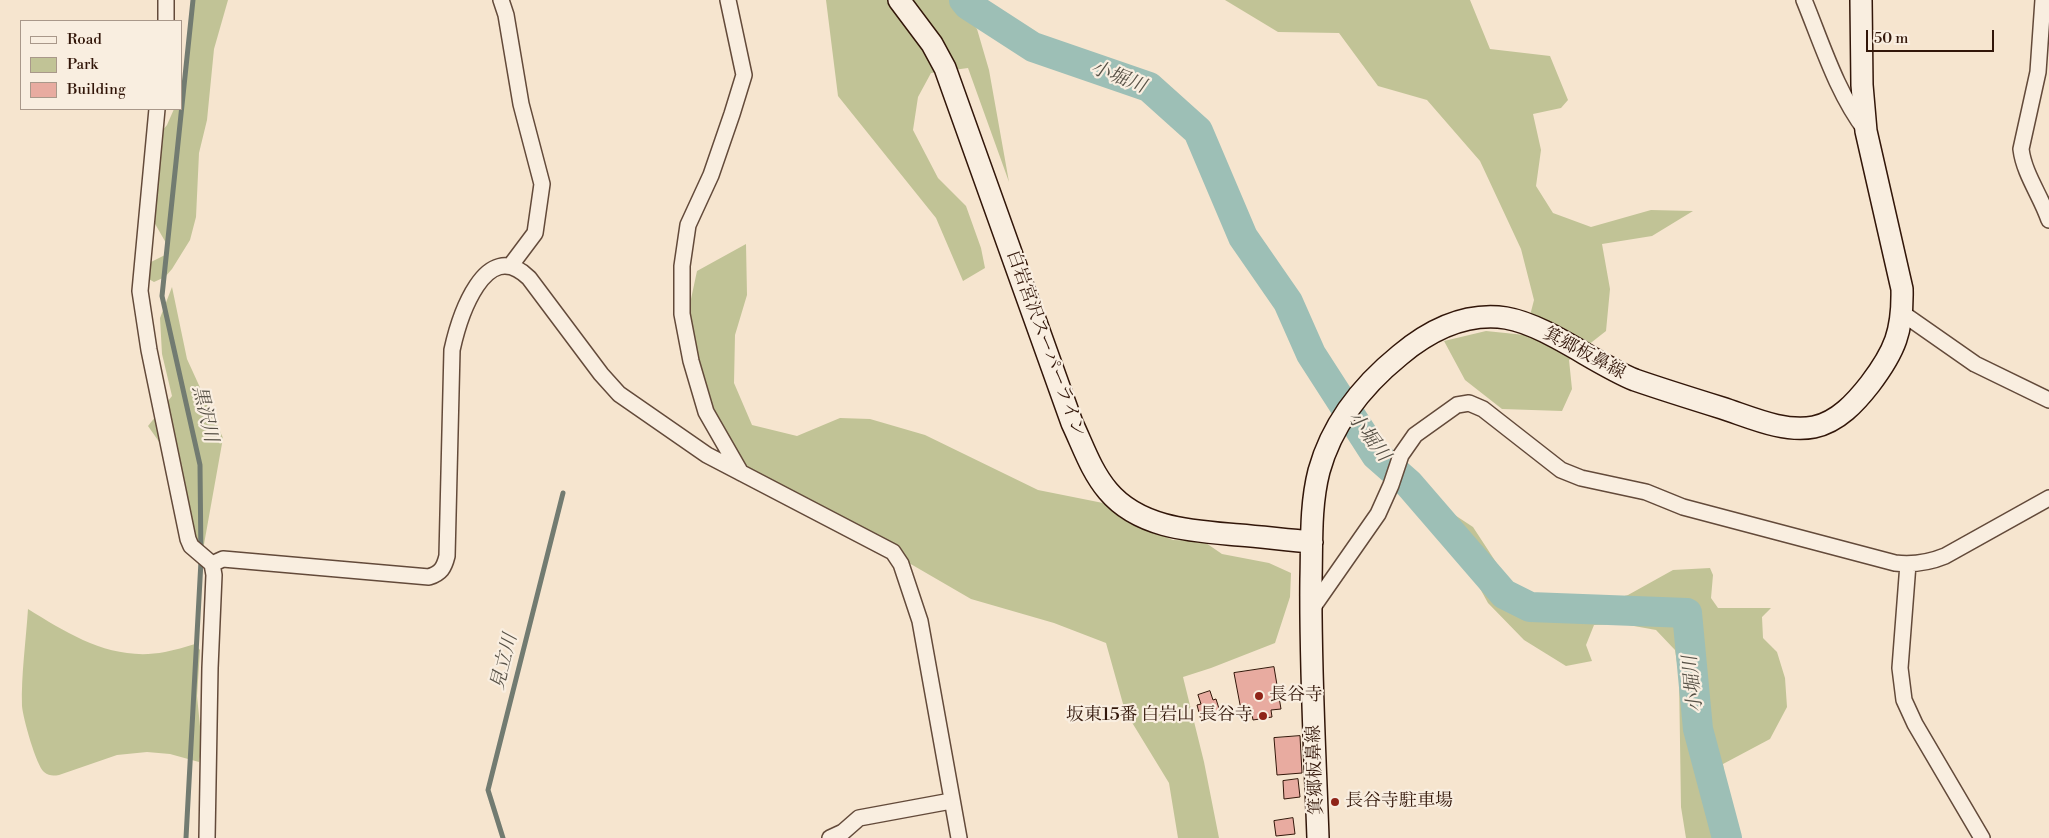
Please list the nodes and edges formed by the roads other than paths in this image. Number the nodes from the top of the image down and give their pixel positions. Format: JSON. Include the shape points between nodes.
{"nodes":[{"id":1,"x":166,"y":0,"type":"edge"},
{"id":2,"x":501,"y":0,"type":"edge"},
{"id":3,"x":728,"y":0,"type":"edge"},
{"id":4,"x":900,"y":0,"type":"edge"},
{"id":5,"x":1804,"y":0,"type":"edge"},
{"id":6,"x":1861,"y":0,"type":"edge"},
{"id":7,"x":2043,"y":0,"type":"edge"},
{"id":8,"x":166,"y":20,"type":"edge"},
{"id":9,"x":157,"y":110,"type":"edge"},
{"id":10,"x":1866,"y":130,"type":"junction"},
{"id":11,"x":2049,"y":220,"type":"edge"},
{"id":12,"x":512,"y":266,"type":"junction"},
{"id":13,"x":1902,"y":313,"type":"junction"},
{"id":14,"x":2046,"y":394,"type":"edge"},
{"id":15,"x":741,"y":473,"type":"junction"},
{"id":16,"x":2049,"y":498,"type":"edge"},
{"id":17,"x":1312,"y":542,"type":"junction"},
{"id":18,"x":212,"y":564,"type":"junction"},
{"id":19,"x":1908,"y":564,"type":"junction"},
{"id":20,"x":1311,"y":610,"type":"junction"},
{"id":21,"x":951,"y":801,"type":"junction"},
{"id":22,"x":207,"y":838,"type":"edge"},
{"id":23,"x":830,"y":838,"type":"edge"},
{"id":24,"x":958,"y":838,"type":"edge"},
{"id":25,"x":1318,"y":838,"type":"edge"},
{"id":26,"x":1982,"y":838,"type":"edge"}],
"edges":[{"from":1,"to":8,"type":"street"},
{"from":2,"to":12,"type":"street","via":[[521,104],[542,184],[535,233]]},
{"from":3,"to":15,"type":"street","via":[[744,75],[711,174],[688,225],[682,266],[682,314],[706,412]]},
{"from":4,"to":17,"type":"main road","name":"白岩宮沢スーパーライン","via":[[945,68],[1072,423],[1094,472],[1108,492],[1125,508],[1183,530]]},
{"from":5,"to":10,"type":"street","via":[[1841,89]]},
{"from":6,"to":10,"type":"main road","name":"箕郷板鼻線"},
{"from":7,"to":11,"type":"street","via":[[2038,72],[2021,149]]},
{"from":9,"to":18,"type":"street","via":[[140,291],[188,539],[190,546]]},
{"from":10,"to":13,"type":"main road","name":"箕郷板鼻線","via":[[1900,278]]},
{"from":12,"to":15,"type":"street","via":[[529,278],[619,394],[707,455]]},
{"from":12,"to":18,"type":"street","via":[[491,271],[478,284],[458,323],[452,350],[447,556],[439,573],[429,577],[223,559]]},
{"from":13,"to":14,"type":"street","via":[[1975,364]]},
{"from":13,"to":17,"type":"main road","name":"箕郷板鼻線","via":[[1900,332],[1885,365],[1856,402],[1826,423],[1800,428],[1774,425],[1616,373],[1548,334],[1518,321],[1492,317],[1452,324],[1425,337],[1396,358],[1375,377],[1337,426],[1320,469],[1314,495]]},
{"from":15,"to":21,"type":"street","via":[[893,552],[901,564],[920,621]]},
{"from":16,"to":19,"type":"street","via":[[1945,556],[1930,562]]},
{"from":17,"to":20,"type":"main road","name":"箕郷板鼻線"},
{"from":18,"to":22,"type":"street"},
{"from":19,"to":20,"type":"street","via":[[1567,473],[1483,409],[1469,403],[1457,405],[1415,435],[1401,455],[1378,514]]},
{"from":19,"to":26,"type":"street","via":[[1900,668],[1904,700]]},
{"from":20,"to":25,"type":"main road","name":"箕郷板鼻線"},
{"from":21,"to":23,"type":"street","via":[[859,818]]},
{"from":21,"to":24,"type":"street"}]}
